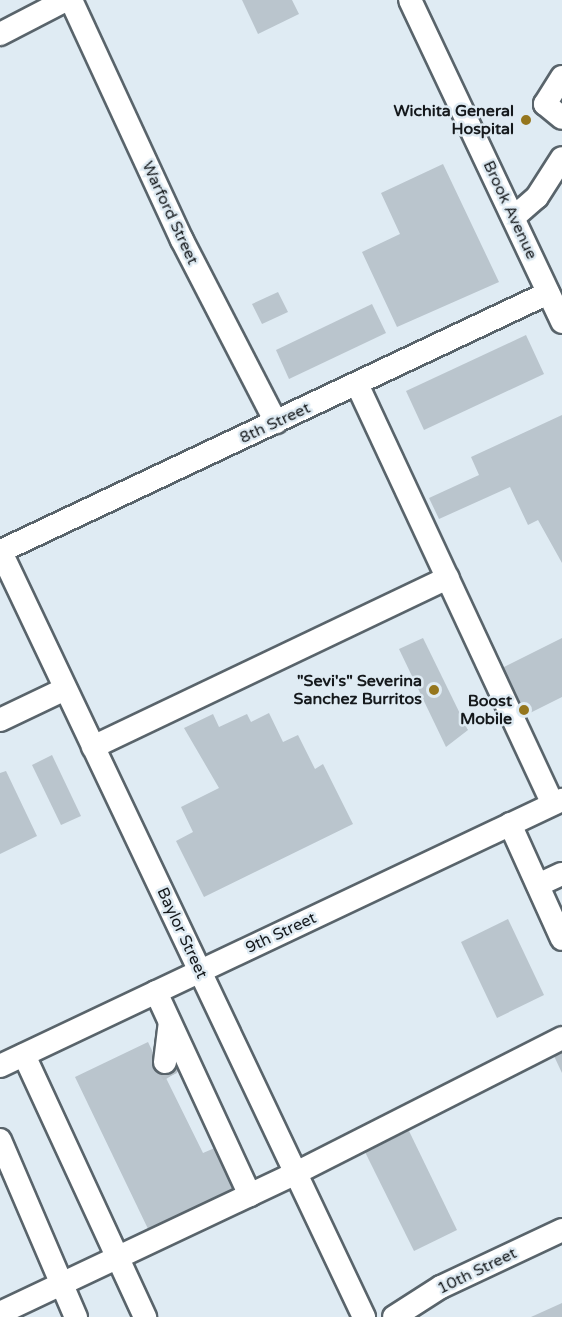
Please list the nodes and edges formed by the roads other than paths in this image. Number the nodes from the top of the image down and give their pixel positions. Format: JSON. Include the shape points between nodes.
{"nodes":[{"id":1,"x":66,"y":0,"type":"edge"},
{"id":2,"x":71,"y":0,"type":"edge"},
{"id":3,"x":410,"y":0,"type":"edge"},
{"id":4,"x":0,"y":33,"type":"edge"},
{"id":5,"x":562,"y":77,"type":"edge"},
{"id":6,"x":562,"y":118,"type":"edge"},
{"id":7,"x":562,"y":159,"type":"edge"},
{"id":8,"x":514,"y":217,"type":"junction"},
{"id":9,"x":548,"y":293,"type":"junction"},
{"id":10,"x":562,"y":322,"type":"edge"},
{"id":11,"x":357,"y":384,"type":"junction"},
{"id":12,"x":276,"y":422,"type":"junction"},
{"id":13,"x":0,"y":550,"type":"edge"},
{"id":14,"x":448,"y":579,"type":"junction"},
{"id":15,"x":65,"y":688,"type":"junction"},
{"id":16,"x":0,"y":720,"type":"edge"},
{"id":17,"x":93,"y":747,"type":"junction"},
{"id":18,"x":557,"y":802,"type":"edge"},
{"id":19,"x":510,"y":824,"type":"junction"},
{"id":20,"x":562,"y":874,"type":"edge"},
{"id":21,"x":538,"y":885,"type":"junction"},
{"id":22,"x":560,"y":932,"type":"edge"},
{"id":23,"x":200,"y":971,"type":"junction"},
{"id":24,"x":156,"y":992,"type":"junction"},
{"id":25,"x":170,"y":1023,"type":"junction"},
{"id":26,"x":562,"y":1038,"type":"edge"},
{"id":27,"x":24,"y":1055,"type":"junction"},
{"id":28,"x":0,"y":1066,"type":"edge"},
{"id":29,"x":199,"y":1085,"type":"junction"},
{"id":30,"x":0,"y":1140,"type":"edge"},
{"id":31,"x":296,"y":1173,"type":"junction"},
{"id":32,"x":250,"y":1194,"type":"junction"},
{"id":33,"x":562,"y":1230,"type":"edge"},
{"id":34,"x":116,"y":1258,"type":"junction"},
{"id":35,"x":62,"y":1284,"type":"junction"},
{"id":36,"x":0,"y":1313,"type":"edge"},
{"id":37,"x":76,"y":1317,"type":"edge"},
{"id":38,"x":145,"y":1317,"type":"edge"},
{"id":39,"x":364,"y":1317,"type":"edge"},
{"id":40,"x":394,"y":1317,"type":"edge"}],
"edges":[{"from":1,"to":4,"type":"street"},
{"from":2,"to":12,"type":"street","name":"Warford Street","via":[[182,240]]},
{"from":3,"to":8,"type":"street","name":"Brook Avenue"},
{"from":5,"to":6,"type":"street","via":[[545,104]]},
{"from":7,"to":8,"type":"street","via":[[537,197]]},
{"from":8,"to":9,"type":"street","name":"Brook Avenue"},
{"from":9,"to":10,"type":"street","name":"Brook Avenue"},
{"from":9,"to":11,"type":"street","name":"8th Street"},
{"from":11,"to":12,"type":"street","name":"8th Street"},
{"from":11,"to":14,"type":"street"},
{"from":12,"to":13,"type":"street","name":"8th Street"},
{"from":13,"to":15,"type":"street","name":"Baylor Street"},
{"from":14,"to":17,"type":"street"},
{"from":14,"to":18,"type":"street"},
{"from":15,"to":16,"type":"street"},
{"from":15,"to":17,"type":"street","name":"Baylor Street"},
{"from":17,"to":23,"type":"street","name":"Baylor Street"},
{"from":18,"to":19,"type":"street","name":"9th Street"},
{"from":19,"to":21,"type":"street"},
{"from":19,"to":23,"type":"street","name":"9th Street"},
{"from":20,"to":21,"type":"street"},
{"from":21,"to":22,"type":"street"},
{"from":23,"to":24,"type":"street","name":"9th Street"},
{"from":23,"to":31,"type":"street","name":"Baylor Street"},
{"from":24,"to":25,"type":"street"},
{"from":24,"to":27,"type":"street","name":"9th Street"},
{"from":25,"to":29,"type":"street"},
{"from":25,"to":29,"type":"street","via":[[169,1068]]},
{"from":26,"to":31,"type":"street"},
{"from":27,"to":28,"type":"street","name":"9th Street"},
{"from":27,"to":34,"type":"street"},
{"from":29,"to":32,"type":"street"},
{"from":30,"to":35,"type":"street"},
{"from":31,"to":32,"type":"street"},
{"from":31,"to":39,"type":"street","name":"Baylor Street"},
{"from":32,"to":34,"type":"street"},
{"from":33,"to":40,"type":"street","name":"10th Street","via":[[441,1287]]},
{"from":34,"to":35,"type":"street"},
{"from":34,"to":38,"type":"street"},
{"from":35,"to":36,"type":"street"},
{"from":35,"to":37,"type":"street"}]}
